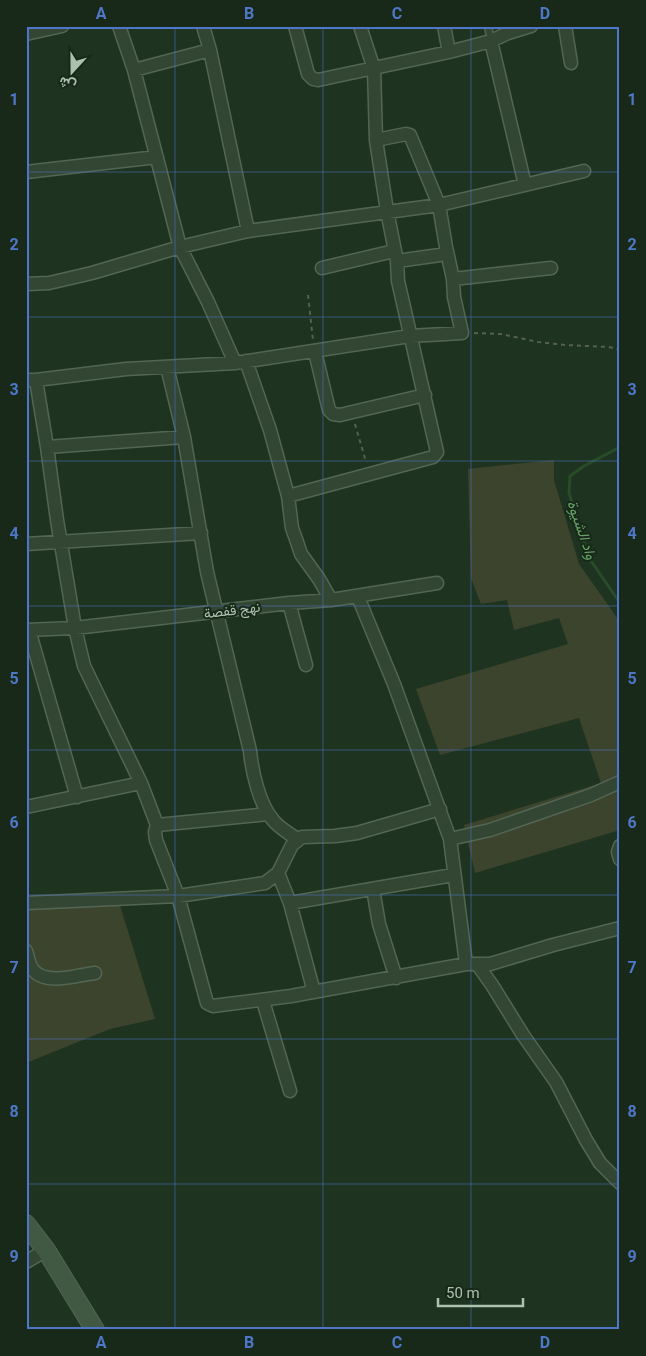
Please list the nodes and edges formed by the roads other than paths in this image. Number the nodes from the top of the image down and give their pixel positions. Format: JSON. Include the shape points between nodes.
{"nodes":[{"id":1,"x":62,"y":26,"type":"edge"},
{"id":2,"x":119,"y":26,"type":"edge"},
{"id":3,"x":203,"y":26,"type":"edge"},
{"id":4,"x":296,"y":26,"type":"edge"},
{"id":5,"x":360,"y":26,"type":"edge"},
{"id":6,"x":444,"y":26,"type":"edge"},
{"id":7,"x":488,"y":26,"type":"edge"},
{"id":8,"x":531,"y":26,"type":"edge"},
{"id":9,"x":565,"y":26,"type":"edge"},
{"id":10,"x":26,"y":34,"type":"edge"},
{"id":11,"x":492,"y":41,"type":"junction"},
{"id":12,"x":210,"y":50,"type":"junction"},
{"id":13,"x":449,"y":52,"type":"junction"},
{"id":14,"x":571,"y":63,"type":"dead end"},
{"id":15,"x":374,"y":69,"type":"junction"},
{"id":16,"x":134,"y":70,"type":"junction"},
{"id":17,"x":376,"y":140,"type":"junction"},
{"id":18,"x":157,"y":157,"type":"junction"},
{"id":19,"x":584,"y":171,"type":"dead end"},
{"id":20,"x":26,"y":172,"type":"edge"},
{"id":21,"x":525,"y":185,"type":"junction"},
{"id":22,"x":439,"y":205,"type":"junction"},
{"id":23,"x":387,"y":211,"type":"junction"},
{"id":24,"x":248,"y":231,"type":"junction"},
{"id":25,"x":180,"y":247,"type":"junction"},
{"id":26,"x":447,"y":254,"type":"junction"},
{"id":27,"x":395,"y":256,"type":"junction"},
{"id":28,"x":322,"y":268,"type":"dead end"},
{"id":29,"x":551,"y":268,"type":"dead end"},
{"id":30,"x":453,"y":279,"type":"junction"},
{"id":31,"x":26,"y":284,"type":"edge"},
{"id":32,"x":410,"y":336,"type":"junction"},
{"id":33,"x":315,"y":352,"type":"junction"},
{"id":34,"x":241,"y":362,"type":"junction"},
{"id":35,"x":167,"y":367,"type":"junction"},
{"id":36,"x":31,"y":380,"type":"edge"},
{"id":37,"x":425,"y":395,"type":"junction"},
{"id":38,"x":184,"y":437,"type":"junction"},
{"id":39,"x":47,"y":447,"type":"junction"},
{"id":40,"x":288,"y":496,"type":"junction"},
{"id":41,"x":201,"y":533,"type":"junction"},
{"id":42,"x":62,"y":543,"type":"junction"},
{"id":43,"x":26,"y":544,"type":"edge"},
{"id":44,"x":436,"y":583,"type":"dead end"},
{"id":45,"x":358,"y":597,"type":"junction"},
{"id":46,"x":331,"y":600,"type":"junction"},
{"id":47,"x":289,"y":603,"type":"junction"},
{"id":48,"x":216,"y":612,"type":"junction"},
{"id":49,"x":75,"y":628,"type":"junction"},
{"id":50,"x":28,"y":630,"type":"edge"},
{"id":51,"x":306,"y":664,"type":"dead end"},
{"id":52,"x":620,"y":782,"type":"edge"},
{"id":53,"x":141,"y":783,"type":"junction"},
{"id":54,"x":78,"y":797,"type":"junction"},
{"id":55,"x":26,"y":807,"type":"edge"},
{"id":56,"x":440,"y":809,"type":"junction"},
{"id":57,"x":268,"y":814,"type":"junction"},
{"id":58,"x":157,"y":825,"type":"junction"},
{"id":59,"x":298,"y":839,"type":"junction"},
{"id":60,"x":450,"y":839,"type":"junction"},
{"id":61,"x":620,"y":846,"type":"edge"},
{"id":62,"x":620,"y":859,"type":"edge"},
{"id":63,"x":278,"y":872,"type":"junction"},
{"id":64,"x":453,"y":875,"type":"junction"},
{"id":65,"x":373,"y":889,"type":"junction"},
{"id":66,"x":178,"y":896,"type":"junction"},
{"id":67,"x":26,"y":903,"type":"edge"},
{"id":68,"x":290,"y":903,"type":"junction"},
{"id":69,"x":620,"y":928,"type":"edge"},
{"id":70,"x":26,"y":951,"type":"edge"},
{"id":71,"x":471,"y":964,"type":"junction"},
{"id":72,"x":95,"y":973,"type":"dead end"},
{"id":73,"x":396,"y":978,"type":"junction"},
{"id":74,"x":314,"y":992,"type":"junction"},
{"id":75,"x":263,"y":1001,"type":"junction"},
{"id":76,"x":290,"y":1091,"type":"dead end"},
{"id":77,"x":620,"y":1183,"type":"edge"},
{"id":78,"x":26,"y":1224,"type":"edge"},
{"id":79,"x":46,"y":1250,"type":"junction"},
{"id":80,"x":26,"y":1262,"type":"edge"},
{"id":81,"x":95,"y":1330,"type":"edge"}],
"edges":[{"from":1,"to":10,"type":"street"},
{"from":2,"to":16,"type":"street"},
{"from":3,"to":12,"type":"street"},
{"from":4,"to":15,"type":"street","via":[[308,74],[313,79]]},
{"from":5,"to":15,"type":"street"},
{"from":6,"to":13,"type":"street"},
{"from":7,"to":11,"type":"lane"},
{"from":8,"to":11,"type":"street"},
{"from":9,"to":14,"type":"street"},
{"from":11,"to":13,"type":"street"},
{"from":11,"to":21,"type":"street"},
{"from":12,"to":16,"type":"street"},
{"from":12,"to":24,"type":"street"},
{"from":13,"to":15,"type":"street"},
{"from":15,"to":17,"type":"street"},
{"from":16,"to":18,"type":"street"},
{"from":17,"to":22,"type":"street","via":[[410,135]]},
{"from":17,"to":23,"type":"street"},
{"from":18,"to":20,"type":"street"},
{"from":18,"to":25,"type":"street"},
{"from":19,"to":21,"type":"street"},
{"from":21,"to":22,"type":"street"},
{"from":22,"to":23,"type":"street"},
{"from":22,"to":26,"type":"street"},
{"from":23,"to":24,"type":"street"},
{"from":23,"to":27,"type":"street"},
{"from":24,"to":25,"type":"street"},
{"from":25,"to":31,"type":"street","via":[[92,273],[49,283]]},
{"from":25,"to":34,"type":"street"},
{"from":26,"to":27,"type":"street"},
{"from":26,"to":30,"type":"street"},
{"from":27,"to":28,"type":"street"},
{"from":27,"to":32,"type":"street"},
{"from":29,"to":30,"type":"street"},
{"from":30,"to":32,"type":"street","via":[[462,332]]},
{"from":32,"to":33,"type":"street"},
{"from":32,"to":37,"type":"street"},
{"from":33,"to":34,"type":"street"},
{"from":33,"to":37,"type":"street","via":[[329,410],[333,414]]},
{"from":34,"to":35,"type":"street"},
{"from":34,"to":40,"type":"street","via":[[270,430]]},
{"from":35,"to":36,"type":"street"},
{"from":35,"to":38,"type":"street"},
{"from":36,"to":39,"type":"street"},
{"from":37,"to":40,"type":"street","via":[[437,452],[433,457]]},
{"from":38,"to":39,"type":"street"},
{"from":38,"to":41,"type":"street"},
{"from":39,"to":42,"type":"street"},
{"from":40,"to":46,"type":"street","via":[[292,528],[299,548]]},
{"from":41,"to":42,"type":"street"},
{"from":41,"to":48,"type":"street"},
{"from":42,"to":43,"type":"street"},
{"from":42,"to":49,"type":"street"},
{"from":44,"to":45,"type":"street","name":"نهج قفصة"},
{"from":45,"to":46,"type":"street","name":"نهج قفصة"},
{"from":45,"to":56,"type":"street"},
{"from":46,"to":47,"type":"street","name":"نهج قفصة"},
{"from":47,"to":48,"type":"street","name":"نهج قفصة"},
{"from":47,"to":51,"type":"street"},
{"from":48,"to":49,"type":"street","name":"نهج قفصة"},
{"from":48,"to":57,"type":"street","via":[[252,769]]},
{"from":49,"to":50,"type":"street","name":"نهج قفصة"},
{"from":49,"to":53,"type":"street","via":[[84,666]]},
{"from":50,"to":54,"type":"street"},
{"from":52,"to":60,"type":"street","via":[[490,830]]},
{"from":53,"to":54,"type":"street"},
{"from":53,"to":58,"type":"street"},
{"from":54,"to":55,"type":"street"},
{"from":56,"to":59,"type":"street","via":[[357,833]]},
{"from":56,"to":60,"type":"street"},
{"from":57,"to":58,"type":"street"},
{"from":57,"to":59,"type":"street","via":[[278,826]]},
{"from":58,"to":66,"type":"street","via":[[156,840]]},
{"from":59,"to":63,"type":"street","via":[[292,844]]},
{"from":60,"to":64,"type":"street"},
{"from":61,"to":62,"type":"street"},
{"from":63,"to":66,"type":"street","via":[[265,883]]},
{"from":63,"to":68,"type":"street"},
{"from":64,"to":65,"type":"street"},
{"from":64,"to":71,"type":"street"},
{"from":65,"to":68,"type":"street"},
{"from":65,"to":73,"type":"street","via":[[379,924]]},
{"from":66,"to":67,"type":"street"},
{"from":66,"to":75,"type":"street","via":[[207,1003],[213,1006]]},
{"from":68,"to":74,"type":"street"},
{"from":69,"to":71,"type":"street","via":[[490,964]]},
{"from":70,"to":72,"type":"street","via":[[30,964],[42,977],[52,979]]},
{"from":71,"to":73,"type":"street"},
{"from":71,"to":77,"type":"street","via":[[492,985],[556,1082],[600,1164]]},
{"from":73,"to":74,"type":"street"},
{"from":74,"to":75,"type":"street"},
{"from":75,"to":76,"type":"street"},
{"from":78,"to":79,"type":"main road"},
{"from":79,"to":80,"type":"street"},
{"from":79,"to":81,"type":"main road"}]}
